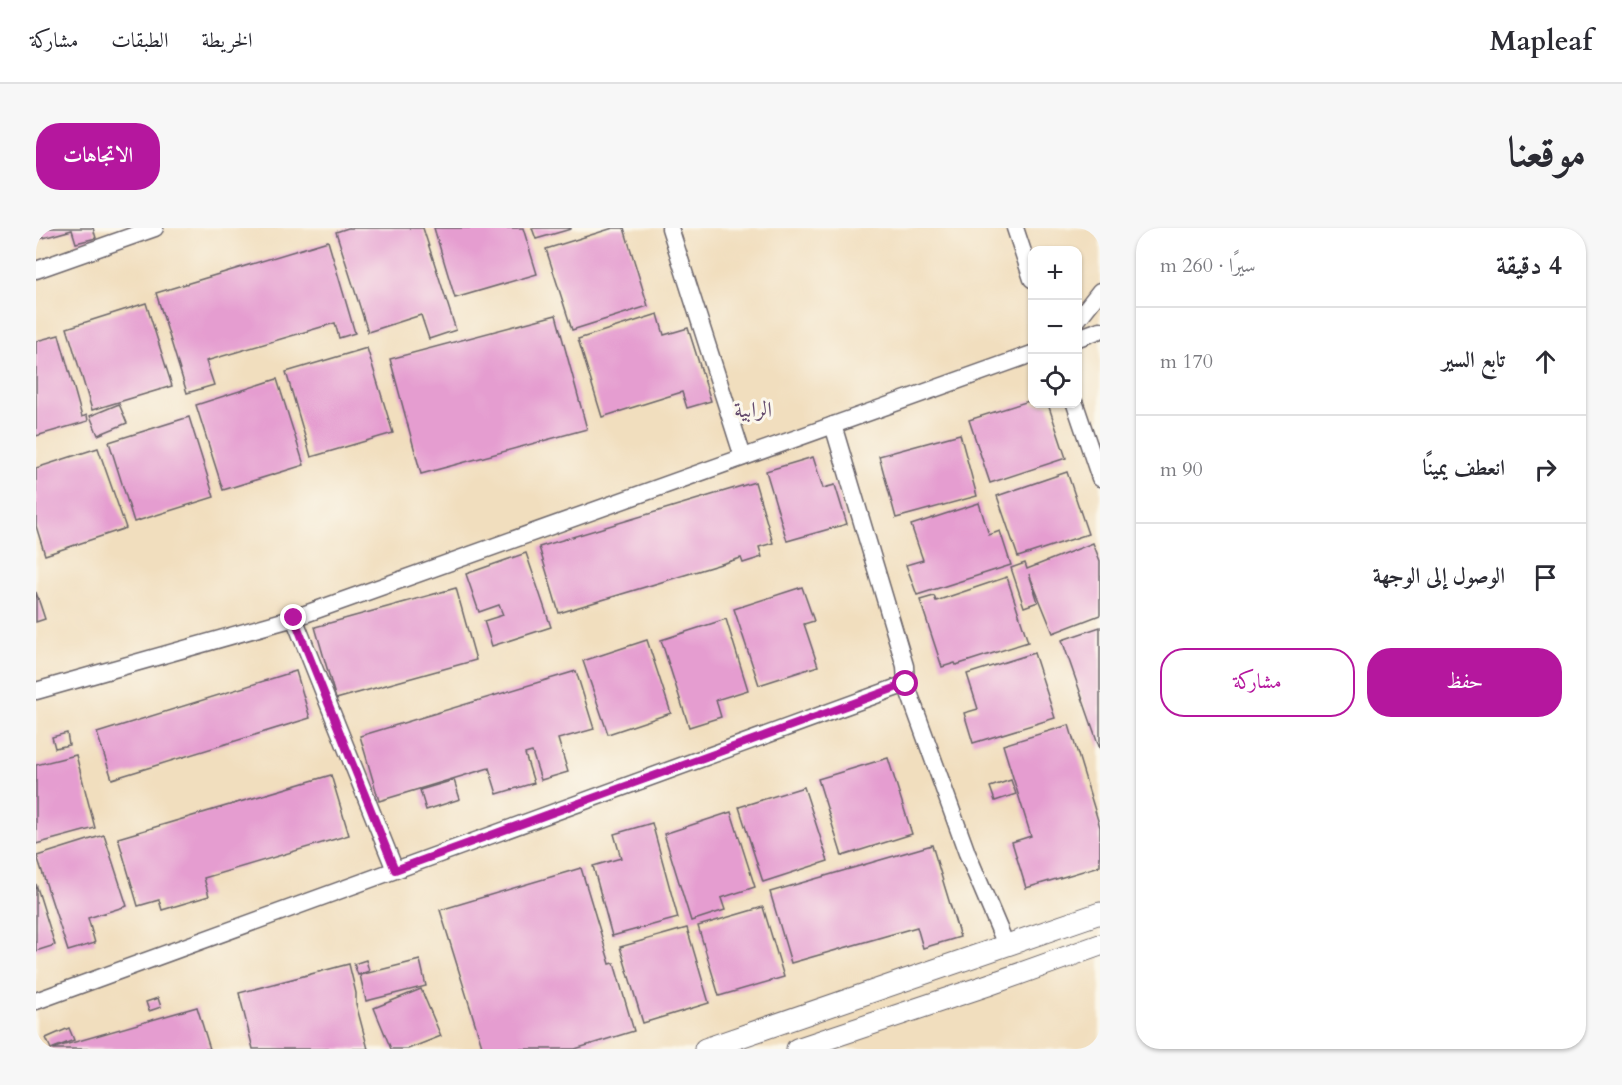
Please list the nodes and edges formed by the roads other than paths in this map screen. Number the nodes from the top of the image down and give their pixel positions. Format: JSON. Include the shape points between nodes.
{"nodes":[{"id":1,"x":155,"y":228,"type":"edge"},
{"id":2,"x":670,"y":228,"type":"edge"},
{"id":3,"x":1015,"y":228,"type":"edge"},
{"id":4,"x":1028,"y":267,"type":"edge"},
{"id":5,"x":36,"y":270,"type":"edge"},
{"id":6,"x":1100,"y":291,"type":"edge"},
{"id":7,"x":1082,"y":313,"type":"edge"},
{"id":8,"x":1100,"y":330,"type":"edge"},
{"id":9,"x":1082,"y":336,"type":"edge"},
{"id":10,"x":1028,"y":355,"type":"edge"},
{"id":11,"x":1076,"y":408,"type":"edge"},
{"id":12,"x":833,"y":425,"type":"junction"},
{"id":13,"x":743,"y":457,"type":"junction"},
{"id":14,"x":1100,"y":478,"type":"edge"},
{"id":15,"x":294,"y":618,"type":"junction"},
{"id":16,"x":906,"y":684,"type":"junction"},
{"id":17,"x":36,"y":691,"type":"edge"},
{"id":18,"x":395,"y":870,"type":"junction"},
{"id":19,"x":1100,"y":913,"type":"edge"},
{"id":20,"x":1006,"y":945,"type":"junction"},
{"id":21,"x":1100,"y":945,"type":"edge"},
{"id":22,"x":36,"y":1000,"type":"edge"},
{"id":23,"x":705,"y":1049,"type":"edge"},
{"id":24,"x":797,"y":1049,"type":"edge"}],
"edges":[{"from":1,"to":5,"type":"street"},
{"from":2,"to":13,"type":"street"},
{"from":3,"to":4,"type":"street"},
{"from":6,"to":7,"type":"street"},
{"from":8,"to":9,"type":"street"},
{"from":10,"to":12,"type":"street"},
{"from":11,"to":14,"type":"street"},
{"from":12,"to":13,"type":"street"},
{"from":12,"to":16,"type":"street","via":[[905,666]]},
{"from":13,"to":15,"type":"street"},
{"from":15,"to":17,"type":"street"},
{"from":15,"to":18,"type":"street"},
{"from":16,"to":18,"type":"street"},
{"from":16,"to":20,"type":"street","via":[[967,853]]},
{"from":18,"to":22,"type":"street"},
{"from":19,"to":20,"type":"street"},
{"from":20,"to":23,"type":"street"},
{"from":21,"to":24,"type":"street"}]}
